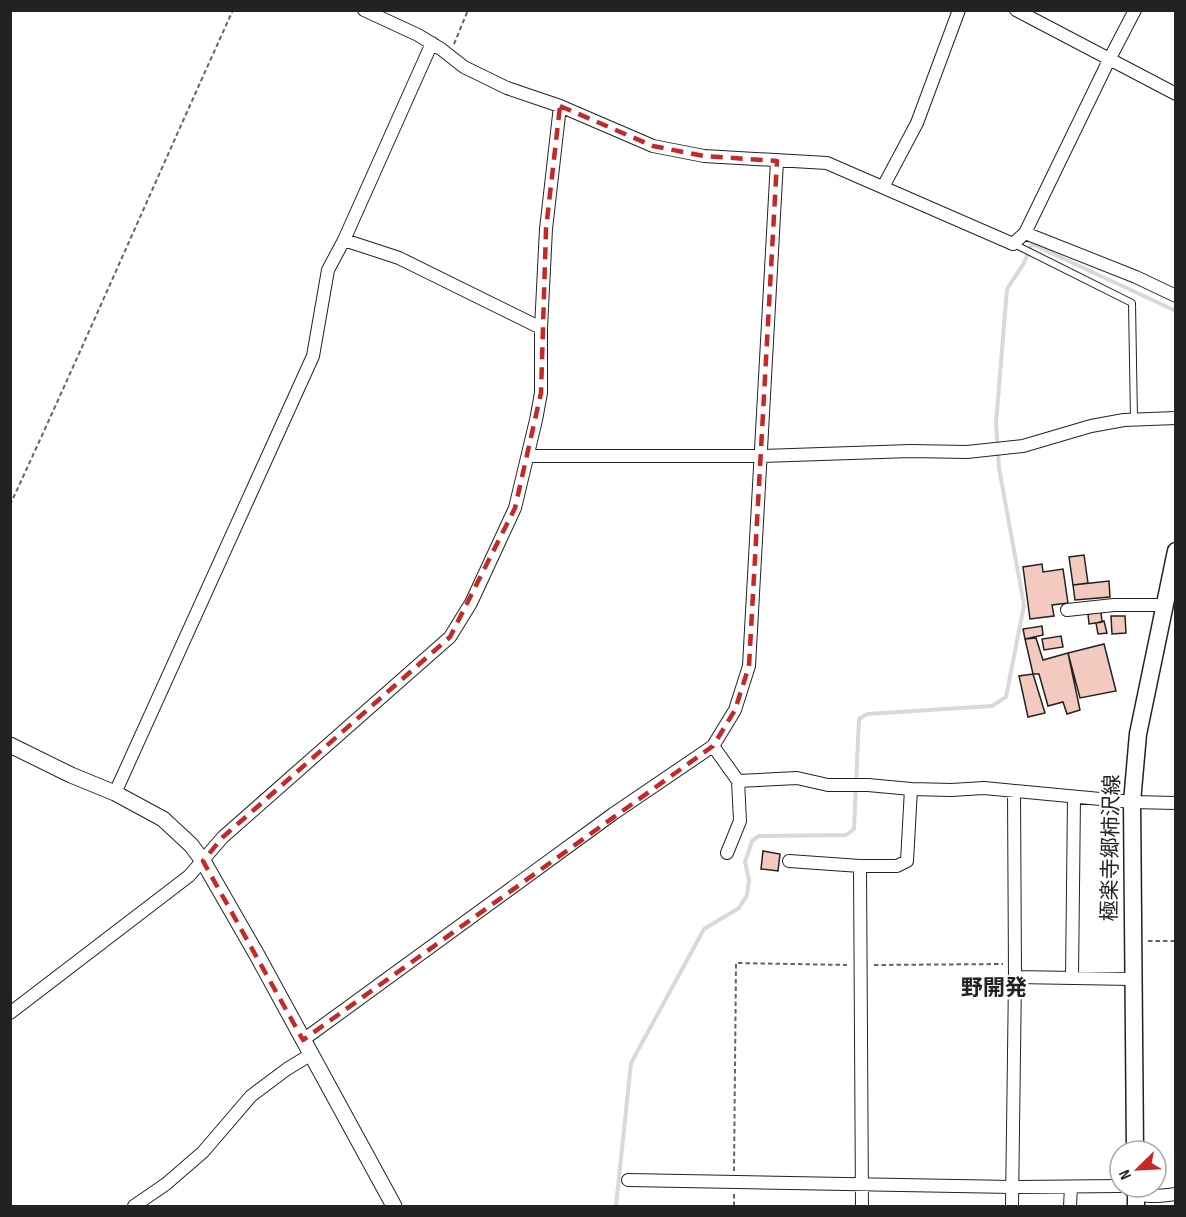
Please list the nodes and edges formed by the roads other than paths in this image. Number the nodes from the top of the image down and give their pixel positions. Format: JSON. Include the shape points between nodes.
{"nodes":[{"id":1,"x":364,"y":10,"type":"edge"},
{"id":2,"x":959,"y":10,"type":"edge"},
{"id":3,"x":1016,"y":10,"type":"edge"},
{"id":4,"x":1135,"y":10,"type":"edge"},
{"id":5,"x":432,"y":44,"type":"junction"},
{"id":6,"x":1109,"y":60,"type":"junction"},
{"id":7,"x":1176,"y":94,"type":"edge"},
{"id":8,"x":560,"y":106,"type":"junction"},
{"id":9,"x":777,"y":161,"type":"junction"},
{"id":10,"x":883,"y":186,"type":"junction"},
{"id":11,"x":1025,"y":232,"type":"junction"},
{"id":12,"x":344,"y":240,"type":"junction"},
{"id":13,"x":1013,"y":244,"type":"junction"},
{"id":14,"x":1176,"y":296,"type":"edge"},
{"id":15,"x":541,"y":328,"type":"junction"},
{"id":16,"x":1176,"y":418,"type":"edge"},
{"id":17,"x":1134,"y":419,"type":"junction"},
{"id":18,"x":529,"y":456,"type":"junction"},
{"id":19,"x":760,"y":456,"type":"junction"},
{"id":20,"x":1176,"y":550,"type":"edge"},
{"id":21,"x":1163,"y":605,"type":"junction"},
{"id":22,"x":1067,"y":610,"type":"dead end"},
{"id":23,"x":10,"y":745,"type":"edge"},
{"id":24,"x":713,"y":746,"type":"junction"},
{"id":25,"x":738,"y":781,"type":"junction"},
{"id":26,"x":911,"y":789,"type":"junction"},
{"id":27,"x":1014,"y":790,"type":"junction"},
{"id":28,"x":115,"y":793,"type":"junction"},
{"id":29,"x":1074,"y":797,"type":"junction"},
{"id":30,"x":1132,"y":802,"type":"junction"},
{"id":31,"x":1176,"y":803,"type":"edge"},
{"id":32,"x":728,"y":853,"type":"dead end"},
{"id":33,"x":203,"y":861,"type":"junction"},
{"id":34,"x":789,"y":861,"type":"dead end"},
{"id":35,"x":860,"y":866,"type":"junction"},
{"id":36,"x":1015,"y":977,"type":"junction"},
{"id":37,"x":1072,"y":978,"type":"junction"},
{"id":38,"x":1132,"y":979,"type":"junction"},
{"id":39,"x":10,"y":1013,"type":"edge"},
{"id":40,"x":303,"y":1040,"type":"junction"},
{"id":41,"x":310,"y":1055,"type":"junction"},
{"id":42,"x":1135,"y":1139,"type":"edge"},
{"id":43,"x":628,"y":1180,"type":"dead end"},
{"id":44,"x":862,"y":1183,"type":"junction"},
{"id":45,"x":1108,"y":1186,"type":"edge"},
{"id":46,"x":1012,"y":1187,"type":"junction"},
{"id":47,"x":1071,"y":1187,"type":"junction"},
{"id":48,"x":134,"y":1206,"type":"edge"},
{"id":49,"x":394,"y":1206,"type":"edge"},
{"id":50,"x":862,"y":1206,"type":"edge"},
{"id":51,"x":1012,"y":1206,"type":"edge"},
{"id":52,"x":1070,"y":1206,"type":"edge"}],
"edges":[{"from":1,"to":5,"type":"street"},
{"from":2,"to":10,"type":"street","via":[[917,123]]},
{"from":3,"to":6,"type":"street"},
{"from":4,"to":6,"type":"street"},
{"from":5,"to":8,"type":"street","via":[[464,67],[507,88]]},
{"from":5,"to":12,"type":"street"},
{"from":6,"to":7,"type":"street"},
{"from":6,"to":11,"type":"street"},
{"from":8,"to":9,"type":"street","via":[[652,146],[704,156]]},
{"from":8,"to":15,"type":"street","via":[[546,229]]},
{"from":9,"to":10,"type":"street","via":[[827,163]]},
{"from":9,"to":19,"type":"street"},
{"from":10,"to":13,"type":"street"},
{"from":11,"to":13,"type":"street"},
{"from":11,"to":14,"type":"street"},
{"from":12,"to":15,"type":"street","via":[[399,258]]},
{"from":12,"to":28,"type":"street","via":[[328,270],[313,356]]},
{"from":13,"to":17,"type":"lane","via":[[1132,303]]},
{"from":15,"to":18,"type":"street","via":[[541,393]]},
{"from":16,"to":17,"type":"street"},
{"from":17,"to":19,"type":"street","via":[[1091,426],[1023,446]]},
{"from":18,"to":19,"type":"street"},
{"from":18,"to":33,"type":"street","via":[[515,508],[471,603],[450,637],[223,837]]},
{"from":19,"to":24,"type":"street","via":[[749,666],[735,710]]},
{"from":20,"to":21,"type":"main road","name":"極楽寺郷柿沢線"},
{"from":21,"to":22,"type":"street"},
{"from":21,"to":30,"type":"main road","name":"極楽寺郷柿沢線","via":[[1138,734]]},
{"from":23,"to":28,"type":"street"},
{"from":24,"to":25,"type":"street"},
{"from":24,"to":40,"type":"street","via":[[613,814]]},
{"from":25,"to":26,"type":"street","via":[[797,778],[828,785]]},
{"from":25,"to":32,"type":"street","via":[[740,821]]},
{"from":26,"to":27,"type":"street"},
{"from":26,"to":35,"type":"street","via":[[907,861],[897,866]]},
{"from":27,"to":29,"type":"street"},
{"from":27,"to":36,"type":"street"},
{"from":28,"to":33,"type":"street","via":[[163,819]]},
{"from":29,"to":30,"type":"street"},
{"from":29,"to":37,"type":"street"},
{"from":30,"to":31,"type":"street"},
{"from":30,"to":38,"type":"main road","name":"極楽寺郷柿沢線"},
{"from":33,"to":39,"type":"street","via":[[189,876]]},
{"from":33,"to":40,"type":"street"},
{"from":34,"to":35,"type":"street"},
{"from":35,"to":44,"type":"street"},
{"from":36,"to":37,"type":"street"},
{"from":36,"to":46,"type":"street"},
{"from":37,"to":38,"type":"street"},
{"from":38,"to":42,"type":"main road","name":"極楽寺郷柿沢線"},
{"from":40,"to":41,"type":"street"},
{"from":41,"to":48,"type":"street","via":[[251,1096],[203,1152]]},
{"from":41,"to":49,"type":"street"},
{"from":43,"to":44,"type":"street"},
{"from":44,"to":46,"type":"street"},
{"from":44,"to":50,"type":"street"},
{"from":45,"to":47,"type":"street"},
{"from":46,"to":47,"type":"street"},
{"from":46,"to":51,"type":"street"},
{"from":47,"to":52,"type":"street"}]}
